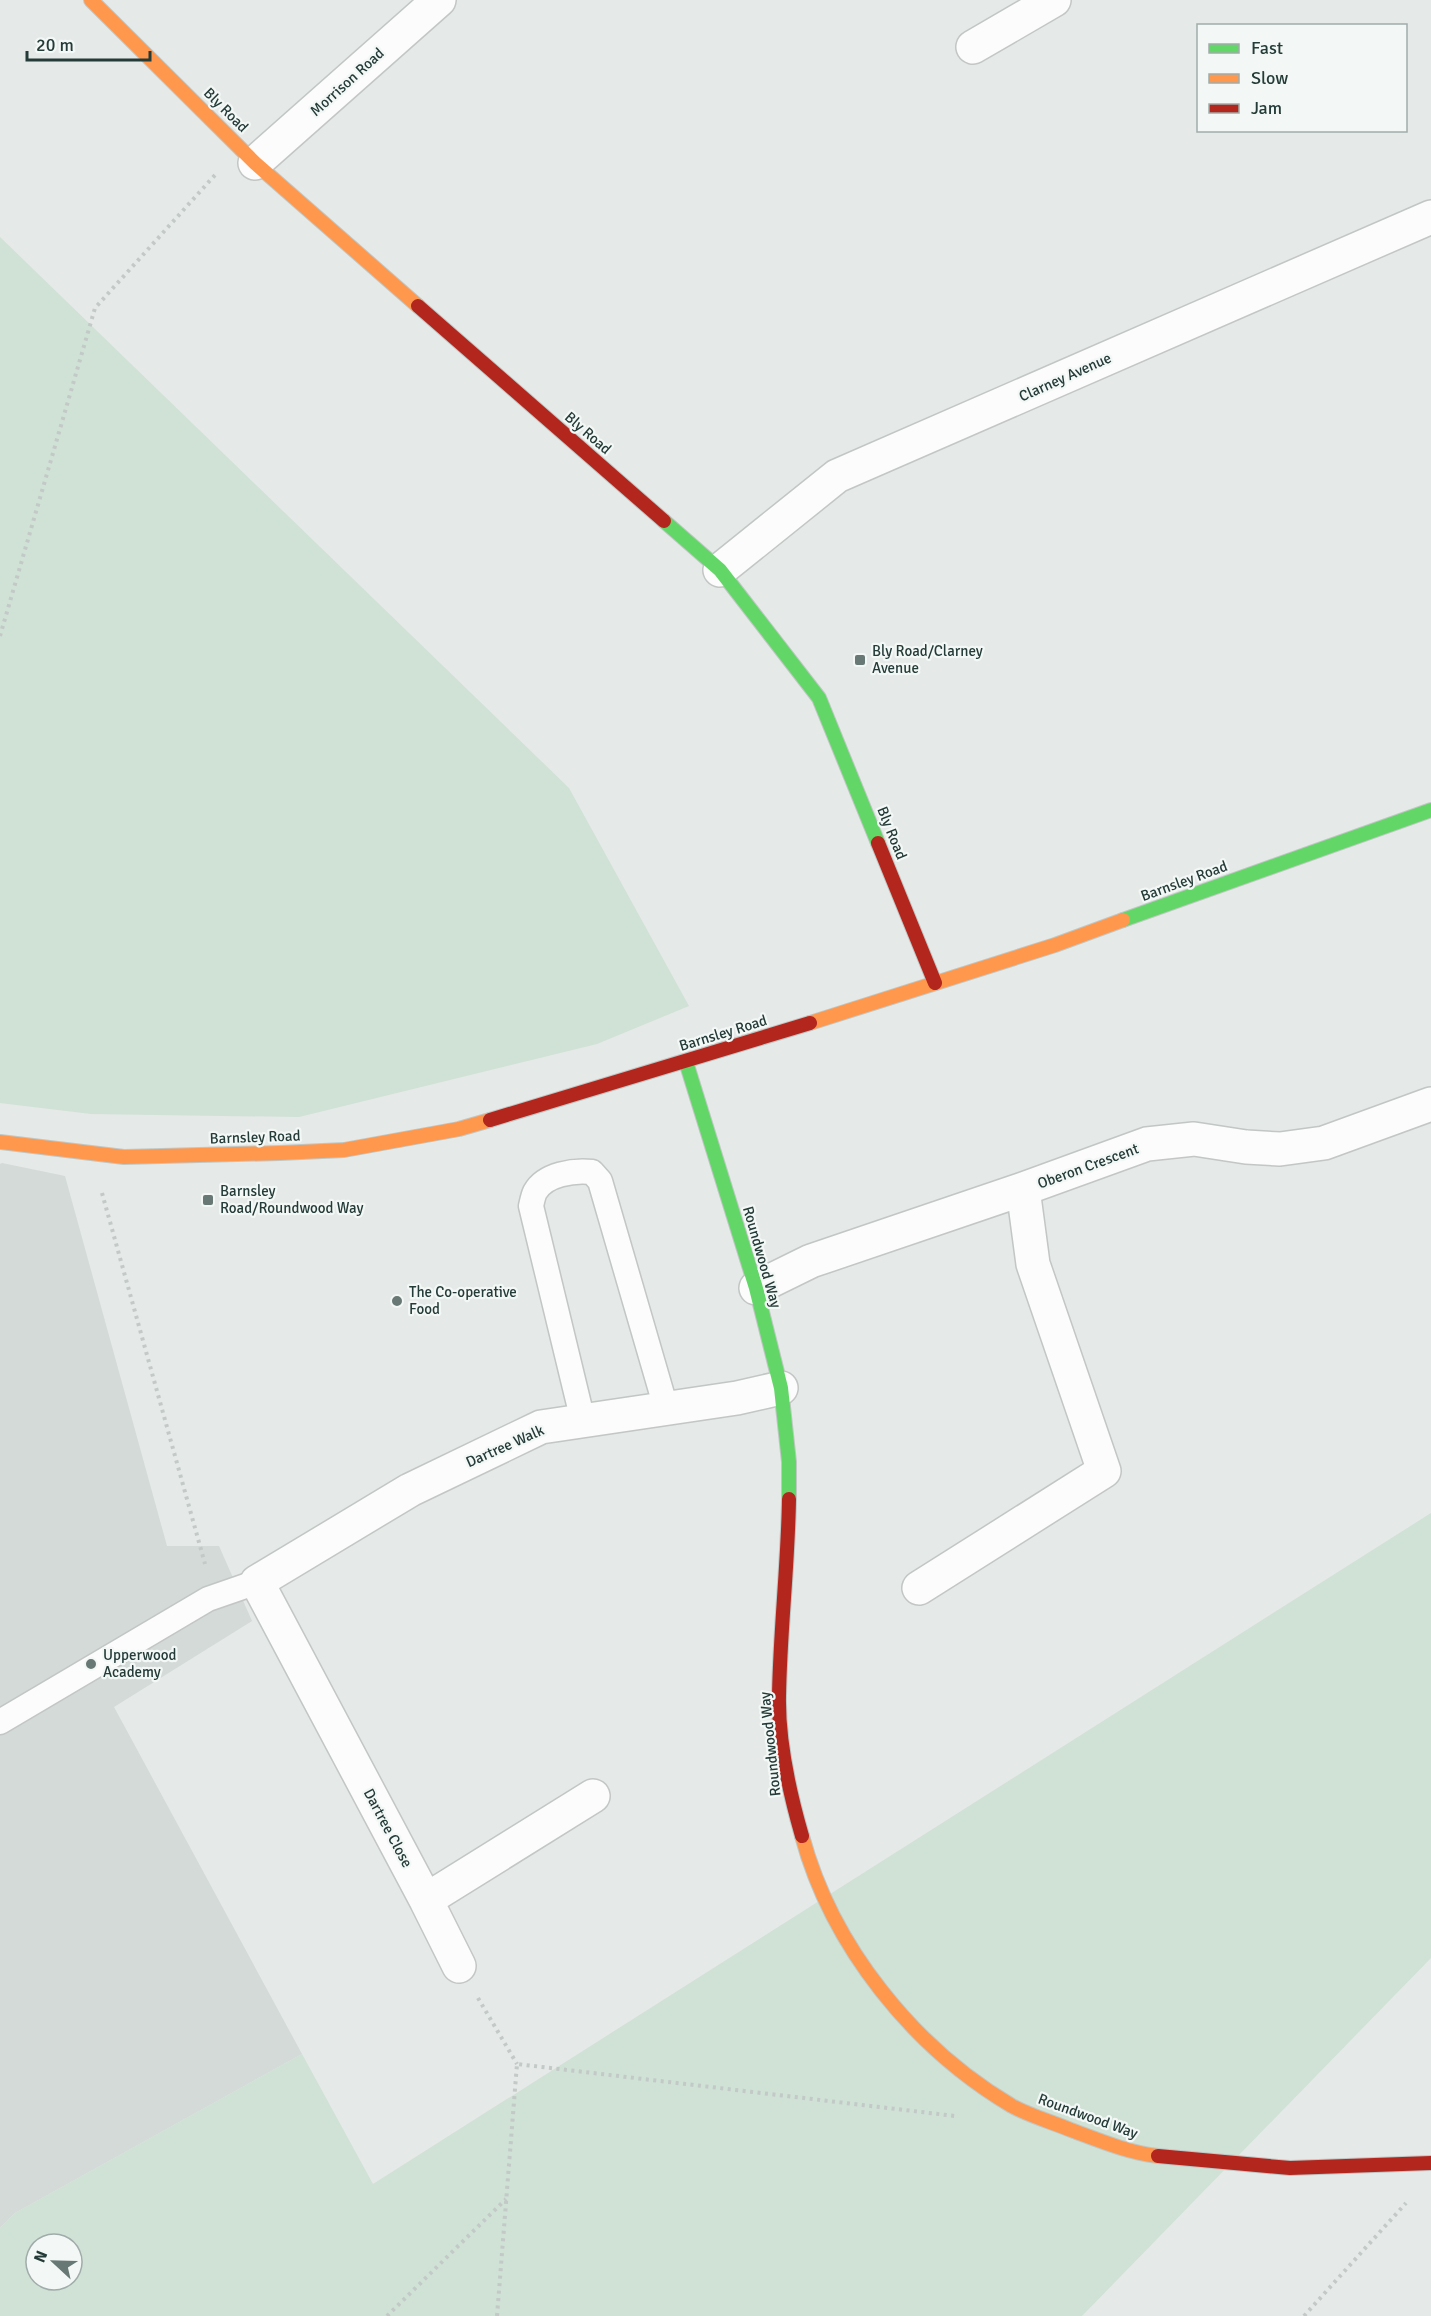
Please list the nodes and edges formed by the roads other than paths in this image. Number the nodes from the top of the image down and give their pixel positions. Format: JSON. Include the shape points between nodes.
{"nodes":[{"id":1,"x":91,"y":0,"type":"edge"},
{"id":2,"x":439,"y":0,"type":"edge"},
{"id":3,"x":1054,"y":0,"type":"edge"},
{"id":4,"x":973,"y":47,"type":"dead end"},
{"id":5,"x":248,"y":156,"type":"junction"},
{"id":6,"x":1431,"y":217,"type":"edge"},
{"id":7,"x":720,"y":570,"type":"junction"},
{"id":8,"x":1431,"y":810,"type":"edge"},
{"id":9,"x":934,"y":983,"type":"junction"},
{"id":10,"x":686,"y":1062,"type":"junction"},
{"id":11,"x":1431,"y":1104,"type":"edge"},
{"id":12,"x":0,"y":1142,"type":"edge"},
{"id":13,"x":1023,"y":1190,"type":"junction"},
{"id":14,"x":756,"y":1288,"type":"junction"},
{"id":15,"x":781,"y":1388,"type":"junction"},
{"id":16,"x":666,"y":1408,"type":"junction"},
{"id":17,"x":583,"y":1421,"type":"junction"},
{"id":18,"x":257,"y":1581,"type":"junction"},
{"id":19,"x":920,"y":1588,"type":"dead end"},
{"id":20,"x":0,"y":1722,"type":"edge"},
{"id":21,"x":593,"y":1796,"type":"dead end"},
{"id":22,"x":426,"y":1900,"type":"junction"},
{"id":23,"x":459,"y":1966,"type":"road end"},
{"id":24,"x":1431,"y":2163,"type":"edge"}],
"edges":[{"from":1,"to":5,"type":"street","name":"Bly Road"},
{"from":2,"to":5,"type":"street","name":"Morrison Road"},
{"from":3,"to":4,"type":"street"},
{"from":5,"to":7,"type":"street","name":"Bly Road"},
{"from":6,"to":7,"type":"street","name":"Clarney Avenue","via":[[837,476]]},
{"from":7,"to":9,"type":"street","name":"Bly Road","via":[[819,698]]},
{"from":8,"to":9,"type":"street","name":"Barnsley Road","via":[[1055,945]]},
{"from":9,"to":10,"type":"street","name":"Barnsley Road"},
{"from":10,"to":12,"type":"street","name":"Barnsley Road","via":[[459,1129],[344,1150],[124,1157]]},
{"from":10,"to":14,"type":"street","name":"Roundwood Way"},
{"from":11,"to":13,"type":"street","name":"Oberon Crescent","via":[[1324,1143],[1281,1149],[1194,1139],[1147,1144]]},
{"from":13,"to":14,"type":"street","name":"Oberon Crescent","via":[[811,1261]]},
{"from":13,"to":19,"type":"street","via":[[1033,1264],[1104,1471]]},
{"from":14,"to":15,"type":"street","name":"Roundwood Way"},
{"from":15,"to":16,"type":"street","name":"Dartree Walk"},
{"from":15,"to":24,"type":"street","name":"Roundwood Way","via":[[789,1462],[779,1698],[787,1783],[807,1856],[828,1904],[888,2001],[929,2045],[1014,2107],[1089,2137],[1149,2155],[1290,2168]]},
{"from":16,"to":17,"type":"street","name":"Dartree Walk"},
{"from":16,"to":17,"type":"lane","via":[[600,1181],[592,1172],[578,1170],[548,1179],[535,1191],[531,1206]]},
{"from":17,"to":18,"type":"street","name":"Dartree Walk","via":[[541,1427],[420,1485]]},
{"from":18,"to":20,"type":"lane","via":[[208,1599]]},
{"from":18,"to":22,"type":"street","name":"Dartree Close"},
{"from":21,"to":22,"type":"street"},
{"from":22,"to":23,"type":"street","name":"Dartree Close"}]}
